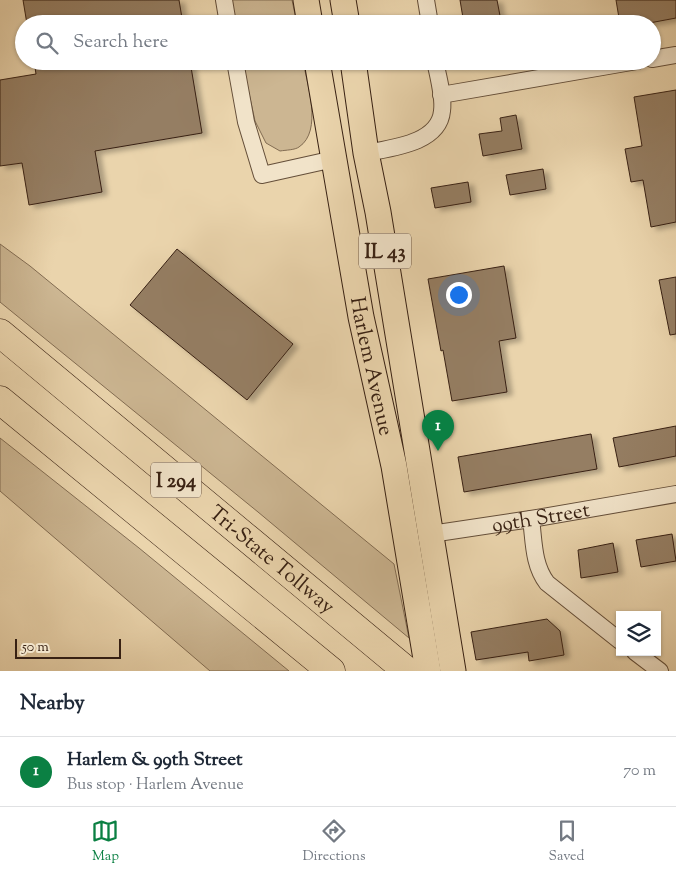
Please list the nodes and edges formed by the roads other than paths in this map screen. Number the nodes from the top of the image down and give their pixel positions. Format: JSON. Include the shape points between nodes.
{"nodes":[{"id":1,"x":224,"y":0,"type":"edge"},
{"id":2,"x":306,"y":0,"type":"edge"},
{"id":3,"x":343,"y":0,"type":"edge"},
{"id":4,"x":426,"y":0,"type":"edge"},
{"id":5,"x":226,"y":15,"type":"edge"},
{"id":6,"x":308,"y":15,"type":"edge"},
{"id":7,"x":346,"y":15,"type":"edge"},
{"id":8,"x":428,"y":15,"type":"edge"},
{"id":9,"x":676,"y":54,"type":"edge"},
{"id":10,"x":661,"y":57,"type":"edge"},
{"id":11,"x":237,"y":70,"type":"edge"},
{"id":12,"x":319,"y":70,"type":"edge"},
{"id":13,"x":354,"y":70,"type":"edge"},
{"id":14,"x":437,"y":70,"type":"edge"},
{"id":15,"x":585,"y":70,"type":"edge"},
{"id":16,"x":441,"y":95,"type":"junction"},
{"id":17,"x":366,"y":153,"type":"junction"},
{"id":18,"x":334,"y":159,"type":"junction"},
{"id":19,"x":0,"y":332,"type":"edge"},
{"id":20,"x":0,"y":400,"type":"edge"},
{"id":21,"x":676,"y":494,"type":"edge"},
{"id":22,"x":531,"y":519,"type":"junction"},
{"id":23,"x":431,"y":534,"type":"junction"},
{"id":24,"x":406,"y":538,"type":"junction"},
{"id":25,"x":616,"y":637,"type":"edge"},
{"id":26,"x":640,"y":656,"type":"edge"},
{"id":27,"x":331,"y":671,"type":"edge"},
{"id":28,"x":407,"y":671,"type":"edge"},
{"id":29,"x":428,"y":671,"type":"edge"},
{"id":30,"x":452,"y":671,"type":"edge"},
{"id":31,"x":660,"y":671,"type":"edge"}],
"edges":[{"from":1,"to":5,"type":"street"},
{"from":2,"to":6,"type":"main road"},
{"from":3,"to":7,"type":"main road"},
{"from":4,"to":8,"type":"street"},
{"from":9,"to":10,"type":"street"},
{"from":11,"to":18,"type":"street","via":[[246,122],[262,174]]},
{"from":12,"to":18,"type":"main road","name":"Harlem Avenue","number":"IL 43"},
{"from":13,"to":17,"type":"main road","name":"Harlem Avenue","number":"IL 43"},
{"from":14,"to":16,"type":"street"},
{"from":15,"to":16,"type":"street"},
{"from":16,"to":17,"type":"street","via":[[442,111],[431,132],[410,144]]},
{"from":17,"to":23,"type":"main road","name":"Harlem Avenue","number":"IL 43"},
{"from":18,"to":24,"type":"main road","name":"Harlem Avenue","number":"IL 43","via":[[361,317],[394,466]]},
{"from":19,"to":28,"type":"highway","name":"Tri-State Tollway","number":"I 294"},
{"from":20,"to":27,"type":"highway","number":"I 294"},
{"from":21,"to":22,"type":"street","name":"99th Street"},
{"from":22,"to":23,"type":"street","name":"99th Street"},
{"from":22,"to":25,"type":"street","via":[[536,561],[542,576]]},
{"from":23,"to":24,"type":"main road","name":"99th Street"},
{"from":23,"to":30,"type":"main road","name":"Harlem Avenue","number":"IL 43"},
{"from":24,"to":29,"type":"main road","name":"Harlem Avenue","number":"IL 43"},
{"from":26,"to":31,"type":"street"}]}
